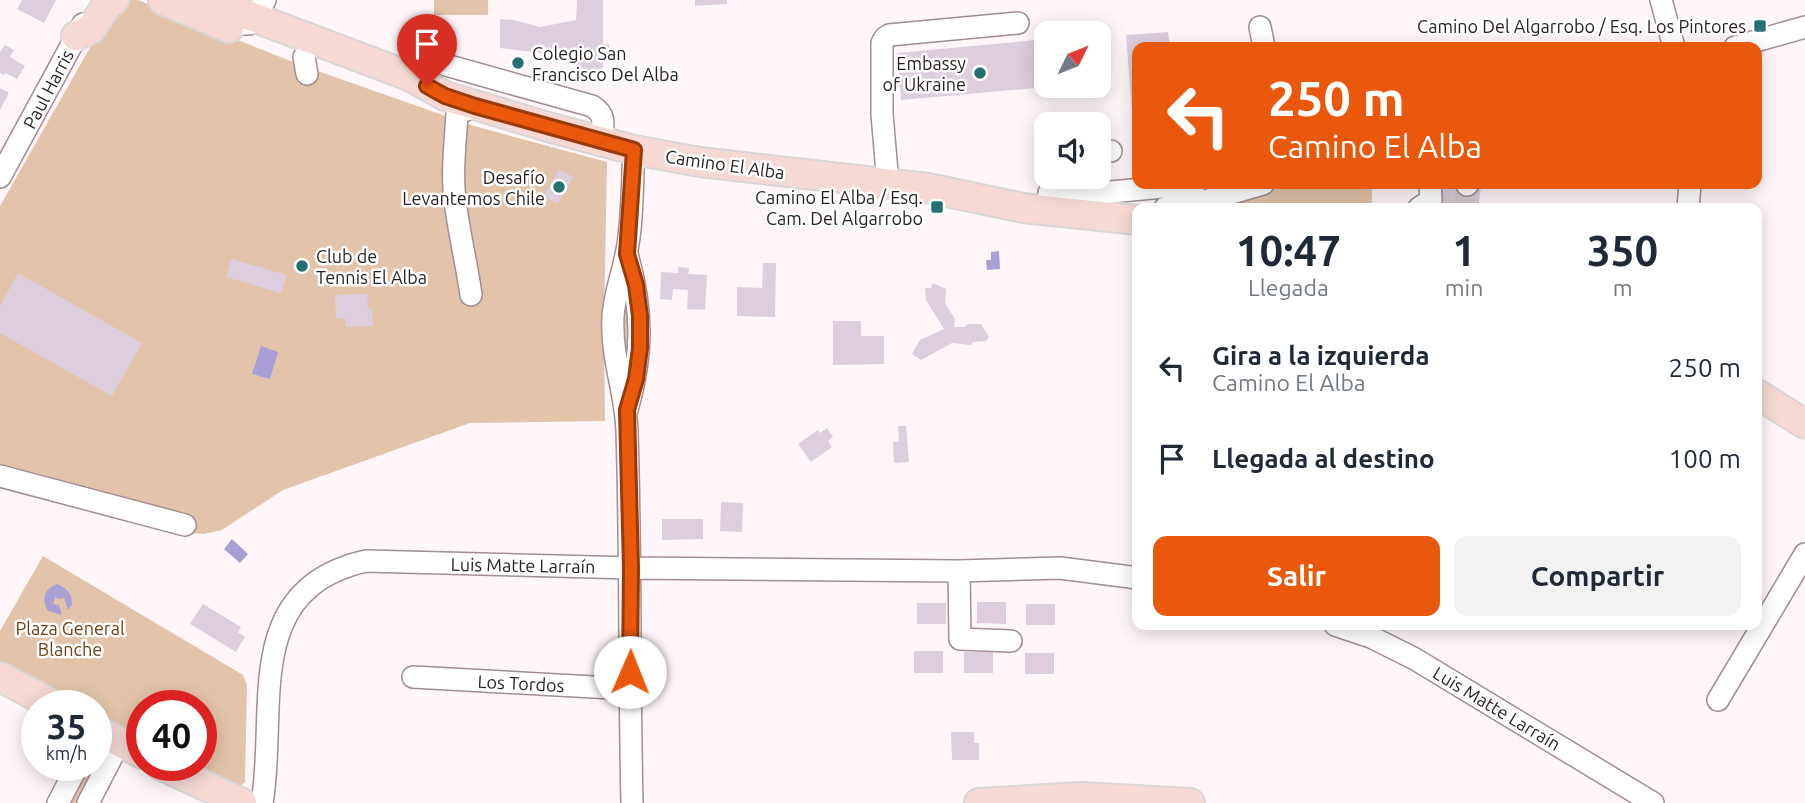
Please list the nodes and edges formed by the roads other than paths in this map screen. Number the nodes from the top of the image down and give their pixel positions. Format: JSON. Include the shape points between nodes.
{"nodes":[{"id":1,"x":95,"y":0,"type":"edge"},
{"id":2,"x":114,"y":0,"type":"edge"},
{"id":3,"x":163,"y":0,"type":"edge"},
{"id":4,"x":1661,"y":0,"type":"edge"},
{"id":5,"x":260,"y":9,"type":"edge"},
{"id":6,"x":210,"y":10,"type":"edge"},
{"id":7,"x":1018,"y":23,"type":"dead end"},
{"id":8,"x":1805,"y":27,"type":"edge"},
{"id":9,"x":76,"y":36,"type":"junction"},
{"id":10,"x":1673,"y":42,"type":"edge"},
{"id":11,"x":1752,"y":42,"type":"edge"},
{"id":12,"x":409,"y":76,"type":"junction"},
{"id":13,"x":459,"y":105,"type":"junction"},
{"id":14,"x":601,"y":141,"type":"junction"},
{"id":15,"x":634,"y":150,"type":"junction"},
{"id":16,"x":0,"y":177,"type":"edge"},
{"id":17,"x":879,"y":183,"type":"junction"},
{"id":18,"x":1132,"y":185,"type":"edge"},
{"id":19,"x":1111,"y":186,"type":"edge"},
{"id":20,"x":928,"y":188,"type":"junction"},
{"id":21,"x":1034,"y":188,"type":"edge"},
{"id":22,"x":1076,"y":189,"type":"edge"},
{"id":23,"x":1246,"y":189,"type":"edge"},
{"id":24,"x":1136,"y":203,"type":"edge"},
{"id":25,"x":1197,"y":203,"type":"edge"},
{"id":26,"x":1130,"y":217,"type":"edge"},
{"id":27,"x":471,"y":295,"type":"dead end"},
{"id":28,"x":1762,"y":397,"type":"edge"},
{"id":29,"x":1805,"y":424,"type":"edge"},
{"id":30,"x":0,"y":477,"type":"edge"},
{"id":31,"x":185,"y":525,"type":"dead end"},
{"id":32,"x":1805,"y":554,"type":"edge"},
{"id":33,"x":631,"y":568,"type":"junction"},
{"id":34,"x":959,"y":570,"type":"junction"},
{"id":35,"x":1132,"y":577,"type":"edge"},
{"id":36,"x":1762,"y":626,"type":"edge"},
{"id":37,"x":1350,"y":630,"type":"edge"},
{"id":38,"x":1760,"y":630,"type":"edge"},
{"id":39,"x":1011,"y":641,"type":"dead end"},
{"id":40,"x":0,"y":677,"type":"edge"},
{"id":41,"x":413,"y":677,"type":"dead end"},
{"id":42,"x":629,"y":689,"type":"junction"},
{"id":43,"x":25,"y":690,"type":"edge"},
{"id":44,"x":1718,"y":700,"type":"dead end"},
{"id":45,"x":70,"y":781,"type":"edge"},
{"id":46,"x":95,"y":781,"type":"edge"},
{"id":47,"x":195,"y":781,"type":"edge"},
{"id":48,"x":58,"y":803,"type":"edge"},
{"id":49,"x":88,"y":803,"type":"edge"},
{"id":50,"x":242,"y":803,"type":"edge"},
{"id":51,"x":262,"y":803,"type":"edge"},
{"id":52,"x":632,"y":803,"type":"edge"},
{"id":53,"x":979,"y":803,"type":"edge"},
{"id":54,"x":1190,"y":803,"type":"edge"},
{"id":55,"x":1653,"y":803,"type":"edge"}],
"edges":[{"from":1,"to":9,"type":"street","name":"Paul Harris"},
{"from":2,"to":9,"type":"main road","via":[[91,29]]},
{"from":3,"to":6,"type":"main road","name":"Camino El Alba"},
{"from":4,"to":10,"type":"street"},
{"from":5,"to":6,"type":"main road","name":"Camino El Alba"},
{"from":5,"to":12,"type":"main road","name":"Camino El Alba"},
{"from":6,"to":13,"type":"main road","name":"Camino El Alba","via":[[306,66]]},
{"from":7,"to":17,"type":"street","via":[[885,38],[881,114],[874,126]]},
{"from":8,"to":11,"type":"street"},
{"from":9,"to":16,"type":"street","name":"Paul Harris"},
{"from":12,"to":13,"type":"main road","name":"Camino El Alba"},
{"from":12,"to":14,"type":"street","via":[[424,59],[592,106],[603,115]]},
{"from":13,"to":14,"type":"main road","name":"Camino El Alba"},
{"from":13,"to":27,"type":"street","via":[[453,162]]},
{"from":14,"to":15,"type":"main road","name":"Camino El Alba"},
{"from":15,"to":17,"type":"main road","name":"Camino El Alba"},
{"from":15,"to":33,"type":"street","via":[[627,254],[640,316],[640,348],[627,410]]},
{"from":17,"to":20,"type":"main road","name":"Camino El Alba"},
{"from":18,"to":19,"type":"street"},
{"from":20,"to":21,"type":"main road","name":"Camino El Alba"},
{"from":20,"to":26,"type":"main road","name":"Camino El Alba","via":[[1023,208]]},
{"from":22,"to":24,"type":"main road","name":"Camino El Alba"},
{"from":23,"to":25,"type":"street"},
{"from":28,"to":29,"type":"main road"},
{"from":30,"to":31,"type":"street"},
{"from":32,"to":36,"type":"street"},
{"from":33,"to":34,"type":"street","name":"Luis Matte Larraín"},
{"from":33,"to":42,"type":"street"},
{"from":33,"to":51,"type":"street","name":"Luis Matte Larraín","via":[[366,561],[318,581],[290,610],[272,651]]},
{"from":34,"to":35,"type":"street","name":"Luis Matte Larraín","via":[[1060,568]]},
{"from":34,"to":39,"type":"street","via":[[961,639]]},
{"from":37,"to":55,"type":"street","name":"Luis Matte Larraín","via":[[1415,659]]},
{"from":38,"to":44,"type":"street"},
{"from":40,"to":43,"type":"main road"},
{"from":41,"to":42,"type":"street","name":"Los Tordos"},
{"from":42,"to":52,"type":"street"},
{"from":45,"to":48,"type":"street"},
{"from":46,"to":49,"type":"street"},
{"from":47,"to":50,"type":"main road"},
{"from":53,"to":54,"type":"main road","via":[[1082,797]]}]}
